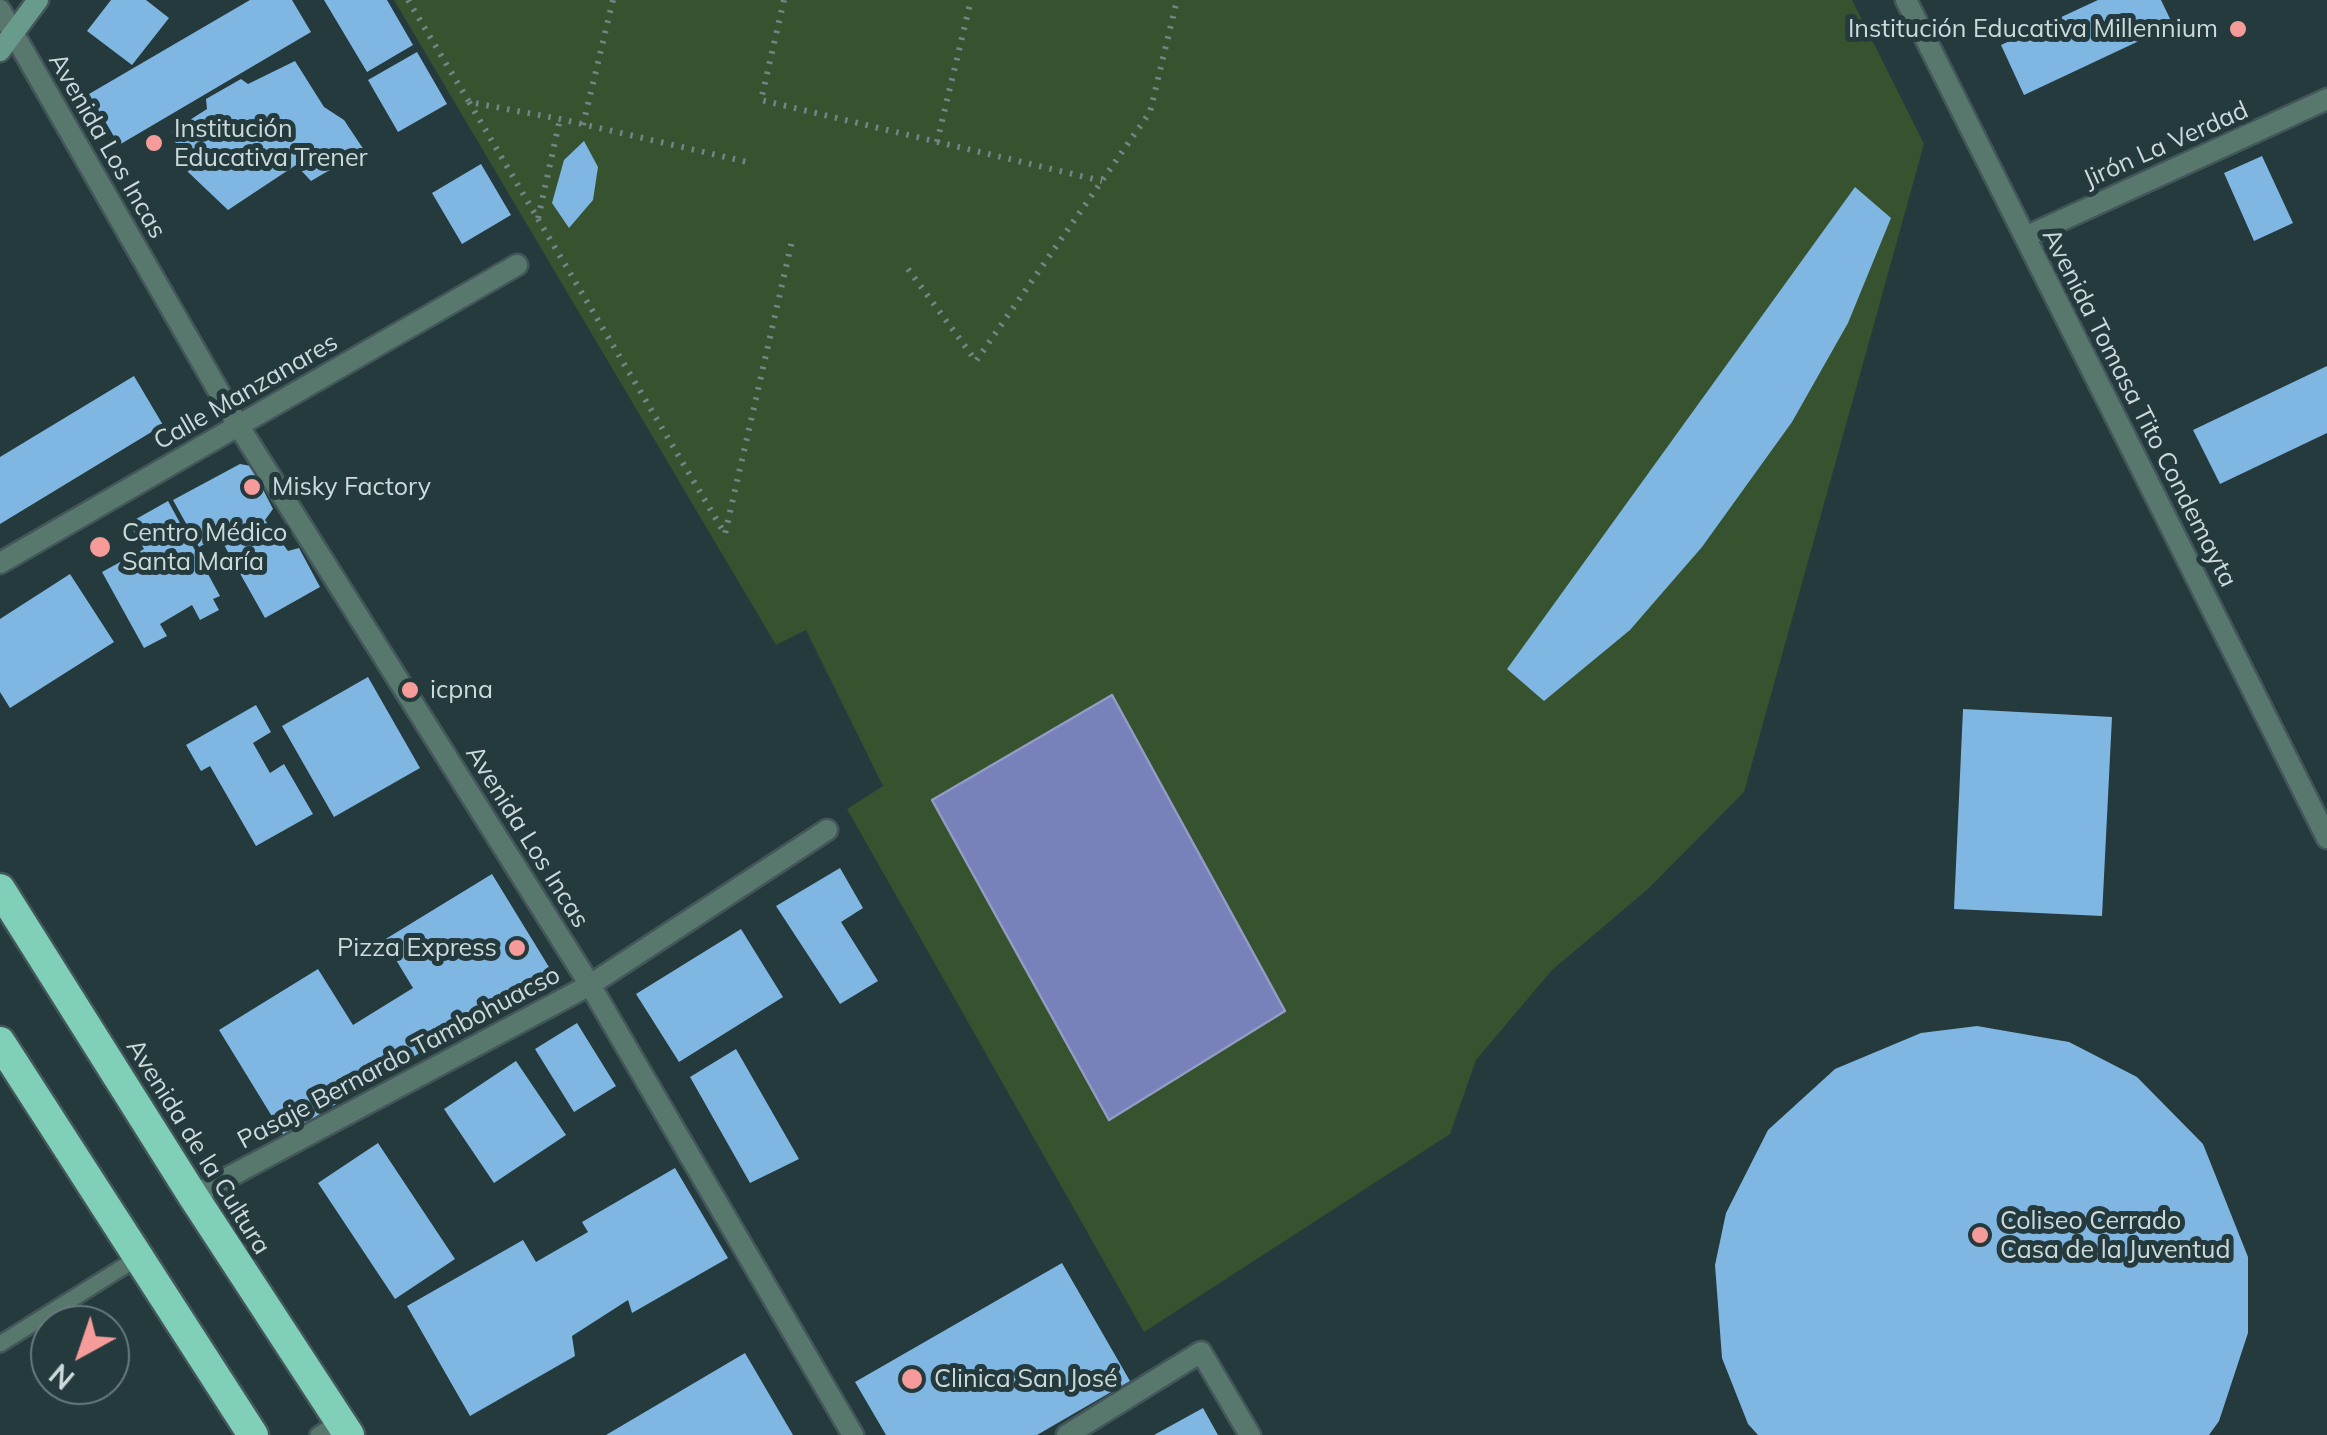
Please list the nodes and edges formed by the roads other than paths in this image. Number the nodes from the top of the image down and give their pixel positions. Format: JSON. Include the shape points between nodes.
{"nodes":[{"id":1,"x":38,"y":0,"type":"edge"},
{"id":2,"x":1906,"y":0,"type":"edge"},
{"id":3,"x":0,"y":10,"type":"edge"},
{"id":4,"x":14,"y":33,"type":"junction"},
{"id":5,"x":0,"y":51,"type":"edge"},
{"id":6,"x":2327,"y":99,"type":"edge"},
{"id":7,"x":2025,"y":237,"type":"junction"},
{"id":8,"x":516,"y":266,"type":"dead end"},
{"id":9,"x":238,"y":426,"type":"junction"},
{"id":10,"x":0,"y":563,"type":"edge"},
{"id":11,"x":827,"y":830,"type":"dead end"},
{"id":12,"x":2327,"y":838,"type":"edge"},
{"id":13,"x":0,"y":888,"type":"edge"},
{"id":14,"x":590,"y":984,"type":"junction"},
{"id":15,"x":0,"y":1042,"type":"edge"},
{"id":16,"x":193,"y":1196,"type":"junction"},
{"id":17,"x":138,"y":1257,"type":"junction"},
{"id":18,"x":0,"y":1344,"type":"edge"},
{"id":19,"x":336,"y":1430,"type":"edge"},
{"id":20,"x":254,"y":1435,"type":"edge"},
{"id":21,"x":854,"y":1435,"type":"edge"},
{"id":22,"x":1068,"y":1435,"type":"edge"},
{"id":23,"x":1250,"y":1435,"type":"edge"}],
"edges":[{"from":1,"to":4,"type":"main road"},
{"from":2,"to":7,"type":"street","name":"Avenida Tomasa Tito Condemayta"},
{"from":3,"to":4,"type":"street","name":"Avenida Los Incas"},
{"from":4,"to":5,"type":"main road"},
{"from":4,"to":9,"type":"street","name":"Avenida Los Incas"},
{"from":6,"to":7,"type":"street","name":"Jirón La Verdad"},
{"from":7,"to":12,"type":"street","name":"Avenida Tomasa Tito Condemayta"},
{"from":8,"to":9,"type":"street","name":"Calle Manzanares"},
{"from":9,"to":10,"type":"street","name":"Calle Manzanares"},
{"from":9,"to":14,"type":"street","name":"Avenida Los Incas"},
{"from":11,"to":14,"type":"street","name":"Pasaje Bernardo Tambohuacso"},
{"from":13,"to":16,"type":"highway","name":"Avenida de la Cultura"},
{"from":14,"to":16,"type":"street","name":"Pasaje Bernardo Tambohuacso"},
{"from":14,"to":21,"type":"street","name":"Avenida Los Incas"},
{"from":15,"to":17,"type":"highway"},
{"from":16,"to":19,"type":"highway","name":"Avenida de la Cultura"},
{"from":17,"to":18,"type":"lane"},
{"from":17,"to":20,"type":"highway"},
{"from":22,"to":23,"type":"street","via":[[1202,1352]]}]}
